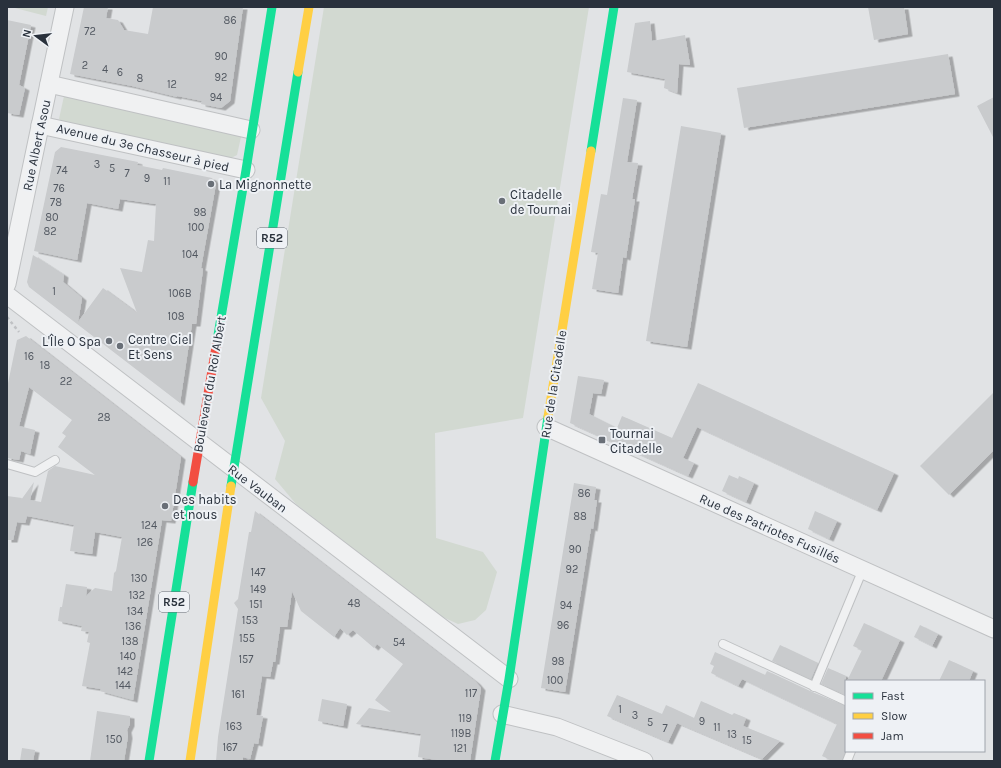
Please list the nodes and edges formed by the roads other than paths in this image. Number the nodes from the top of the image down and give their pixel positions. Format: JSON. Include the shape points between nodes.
{"nodes":[{"id":1,"x":65,"y":7,"type":"edge"},
{"id":2,"x":272,"y":7,"type":"edge"},
{"id":3,"x":308,"y":7,"type":"edge"},
{"id":4,"x":614,"y":7,"type":"edge"},
{"id":5,"x":49,"y":84,"type":"junction"},
{"id":6,"x":40,"y":124,"type":"junction"},
{"id":7,"x":251,"y":130,"type":"junction"},
{"id":8,"x":246,"y":170,"type":"junction"},
{"id":9,"x":7,"y":284,"type":"edge"},
{"id":10,"x":7,"y":295,"type":"edge"},
{"id":11,"x":546,"y":427,"type":"junction"},
{"id":12,"x":199,"y":443,"type":"junction"},
{"id":13,"x":54,"y":460,"type":"dead end"},
{"id":14,"x":7,"y":464,"type":"edge"},
{"id":15,"x":234,"y":469,"type":"junction"},
{"id":16,"x":863,"y":570,"type":"junction"},
{"id":17,"x":994,"y":629,"type":"edge"},
{"id":18,"x":723,"y":644,"type":"dead end"},
{"id":19,"x":509,"y":679,"type":"junction"},
{"id":20,"x":814,"y":686,"type":"junction"},
{"id":21,"x":845,"y":701,"type":"edge"},
{"id":22,"x":502,"y":714,"type":"junction"},
{"id":23,"x":149,"y":761,"type":"edge"},
{"id":24,"x":190,"y":761,"type":"edge"},
{"id":25,"x":495,"y":761,"type":"edge"},
{"id":26,"x":644,"y":761,"type":"edge"}],
"edges":[{"from":1,"to":5,"type":"street","name":"Rue Albert Asou"},
{"from":2,"to":7,"type":"main road","name":"Boulevard du Roi Albert","number":"R52"},
{"from":3,"to":15,"type":"main road","number":"R52"},
{"from":4,"to":11,"type":"main road","name":"Rue de la Citadelle"},
{"from":5,"to":6,"type":"street","name":"Rue Albert Asou"},
{"from":5,"to":7,"type":"street"},
{"from":6,"to":8,"type":"street","name":"Avenue du 3e Chasseur à pied"},
{"from":6,"to":9,"type":"street","name":"Rue Albert Asou"},
{"from":7,"to":8,"type":"main road","name":"Boulevard du Roi Albert","number":"R52"},
{"from":8,"to":12,"type":"main road","name":"Boulevard du Roi Albert","number":"R52"},
{"from":10,"to":12,"type":"street","name":"Rue Vauban"},
{"from":11,"to":16,"type":"street","name":"Rue des Patriotes Fusillés"},
{"from":11,"to":19,"type":"main road","name":"Rue de la Citadelle"},
{"from":12,"to":15,"type":"street","name":"Rue Vauban"},
{"from":12,"to":23,"type":"main road","name":"Boulevard du Roi Albert","number":"R52"},
{"from":13,"to":14,"type":"lane","via":[[34,472]]},
{"from":15,"to":19,"type":"street","name":"Rue Vauban"},
{"from":15,"to":24,"type":"main road","number":"R52"},
{"from":16,"to":17,"type":"street","name":"Rue des Patriotes Fusillés"},
{"from":16,"to":20,"type":"lane"},
{"from":18,"to":20,"type":"lane"},
{"from":19,"to":22,"type":"main road","name":"Rue de la Citadelle"},
{"from":20,"to":21,"type":"lane"},
{"from":22,"to":25,"type":"main road","name":"Rue de la Citadelle"},
{"from":22,"to":26,"type":"street","via":[[557,727]]}]}
